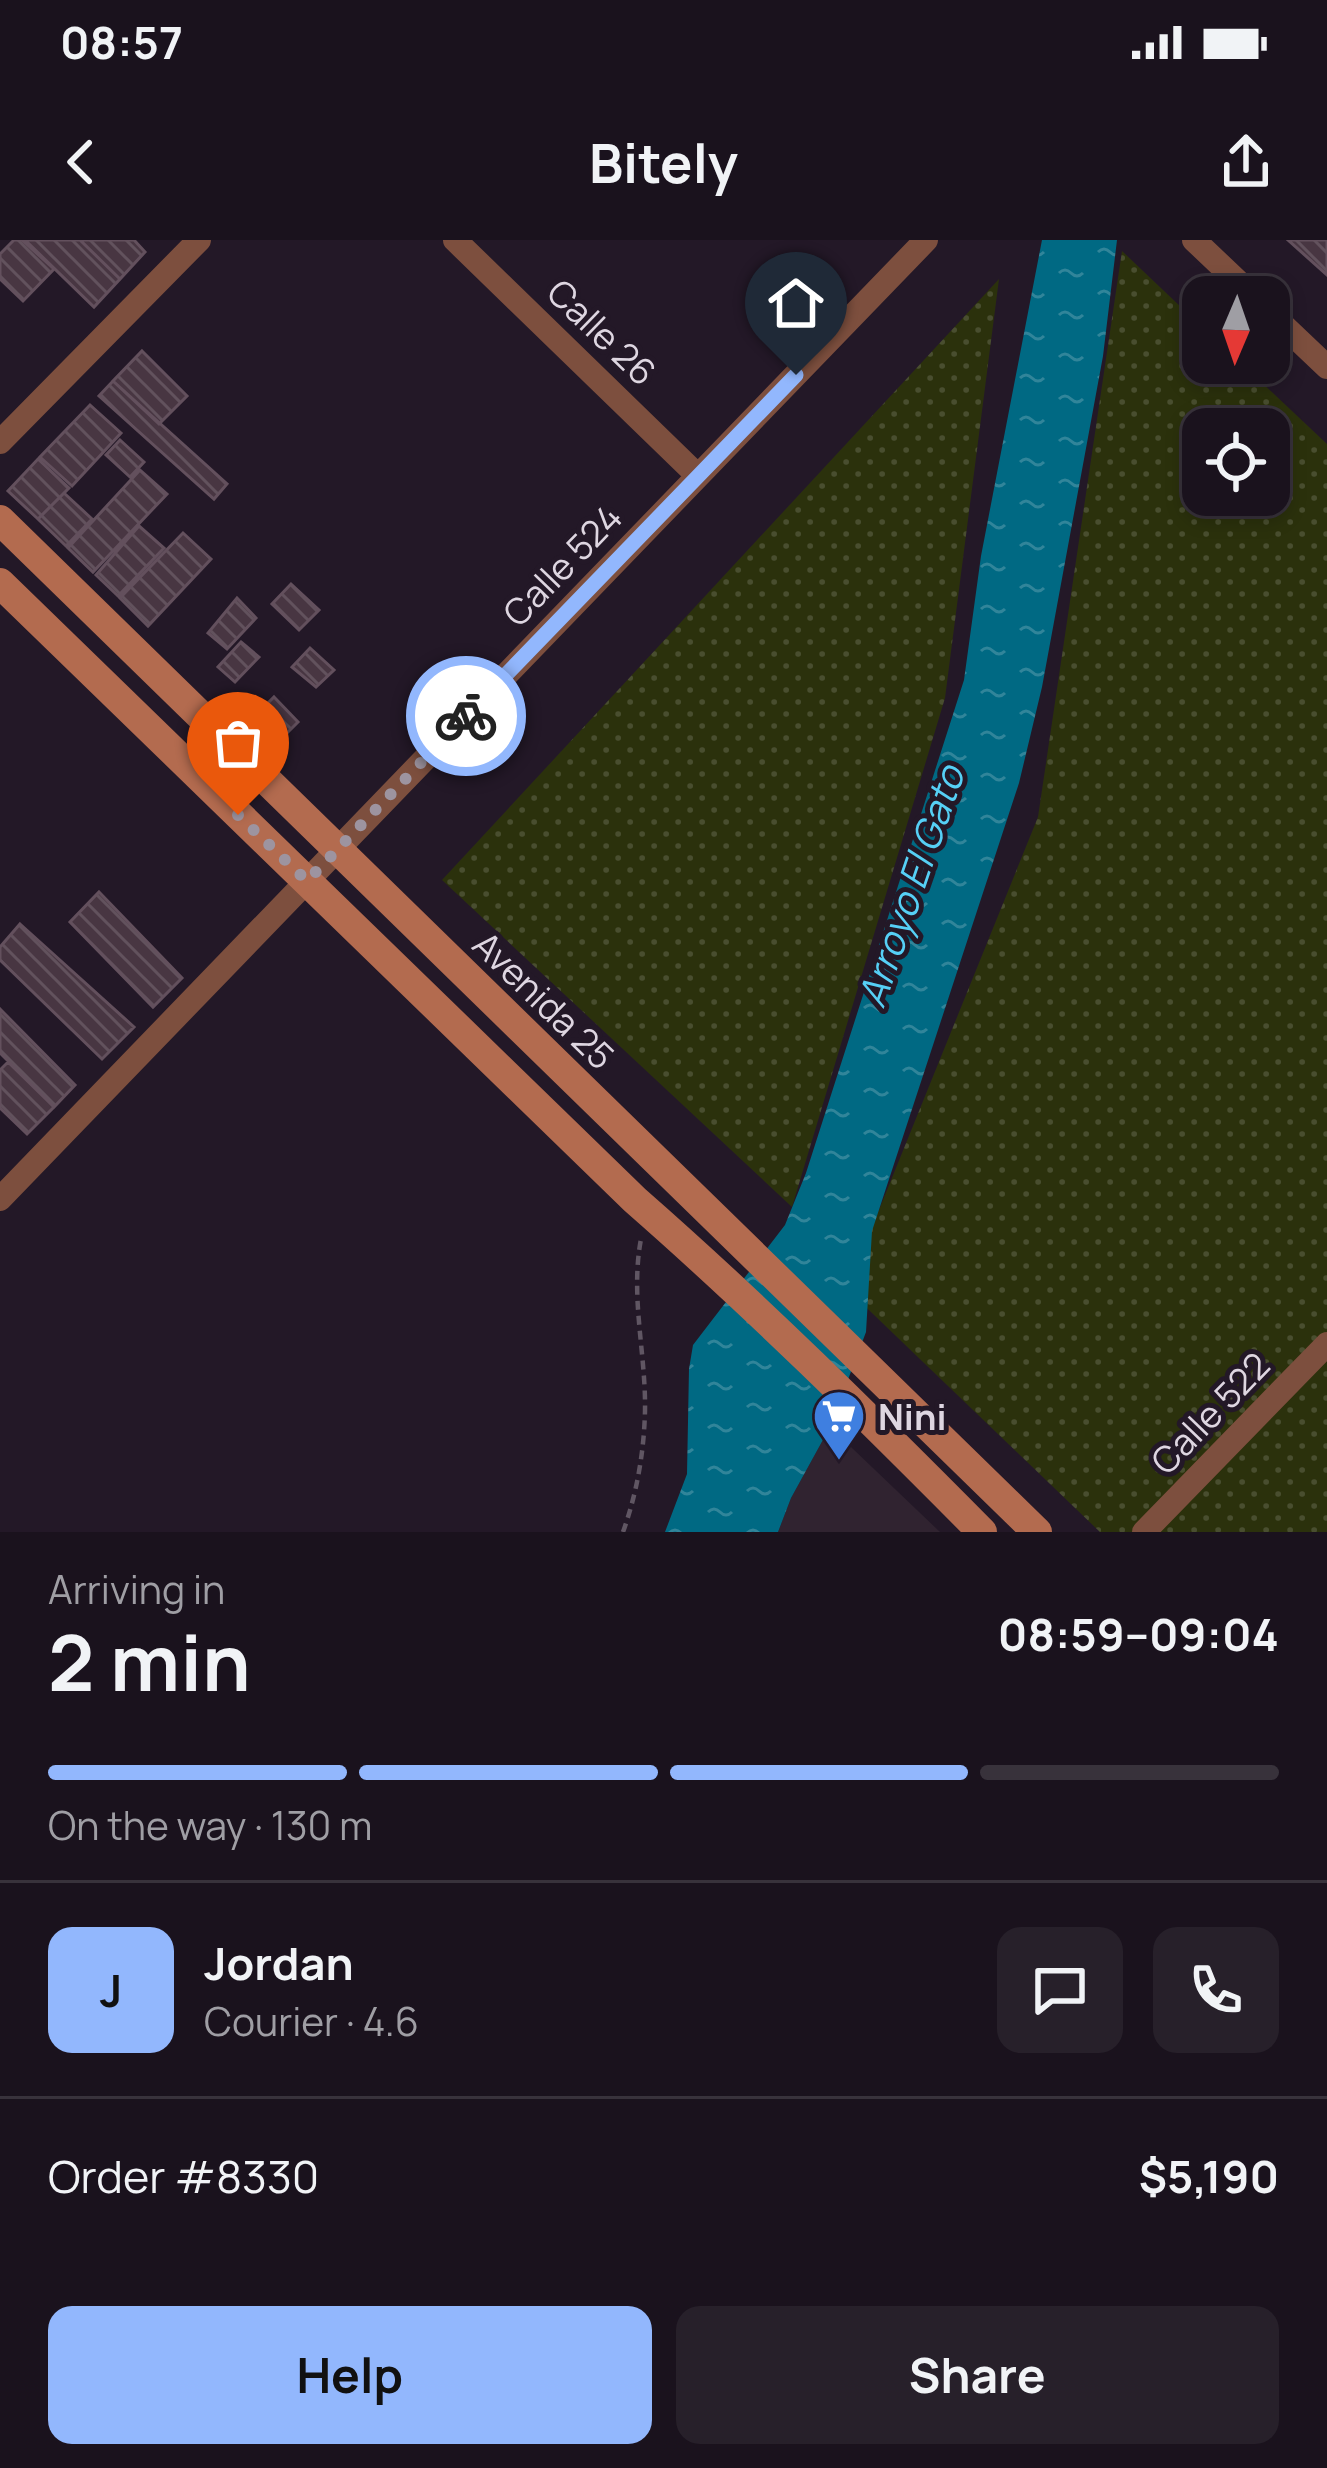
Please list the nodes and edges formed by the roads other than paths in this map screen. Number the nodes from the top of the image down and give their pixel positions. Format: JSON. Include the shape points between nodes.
{"nodes":[{"id":1,"x":199,"y":240,"type":"edge"},
{"id":2,"x":455,"y":240,"type":"edge"},
{"id":3,"x":926,"y":240,"type":"edge"},
{"id":4,"x":1194,"y":240,"type":"edge"},
{"id":5,"x":1232,"y":276,"type":"edge"},
{"id":6,"x":1290,"y":332,"type":"edge"},
{"id":7,"x":1327,"y":367,"type":"edge"},
{"id":8,"x":0,"y":442,"type":"edge"},
{"id":9,"x":698,"y":476,"type":"junction"},
{"id":10,"x":0,"y":520,"type":"edge"},
{"id":11,"x":0,"y":583,"type":"edge"},
{"id":12,"x":336,"y":851,"type":"junction"},
{"id":13,"x":307,"y":881,"type":"junction"},
{"id":14,"x":0,"y":1199,"type":"edge"},
{"id":15,"x":1327,"y":1343,"type":"edge"},
{"id":16,"x":982,"y":1532,"type":"edge"},
{"id":17,"x":1037,"y":1532,"type":"edge"},
{"id":18,"x":1144,"y":1532,"type":"edge"}],
"edges":[{"from":1,"to":8,"type":"street"},
{"from":2,"to":9,"type":"street","name":"Calle 26"},
{"from":3,"to":9,"type":"street","name":"Calle 524"},
{"from":4,"to":5,"type":"street"},
{"from":6,"to":7,"type":"street"},
{"from":9,"to":12,"type":"street","name":"Calle 524"},
{"from":10,"to":12,"type":"main road","name":"Avenida 25"},
{"from":11,"to":13,"type":"main road"},
{"from":12,"to":13,"type":"street","name":"Calle 524"},
{"from":12,"to":17,"type":"main road","name":"Avenida 25"},
{"from":13,"to":14,"type":"street","name":"Calle 524"},
{"from":13,"to":16,"type":"main road"},
{"from":15,"to":18,"type":"street","name":"Calle 522"}]}
